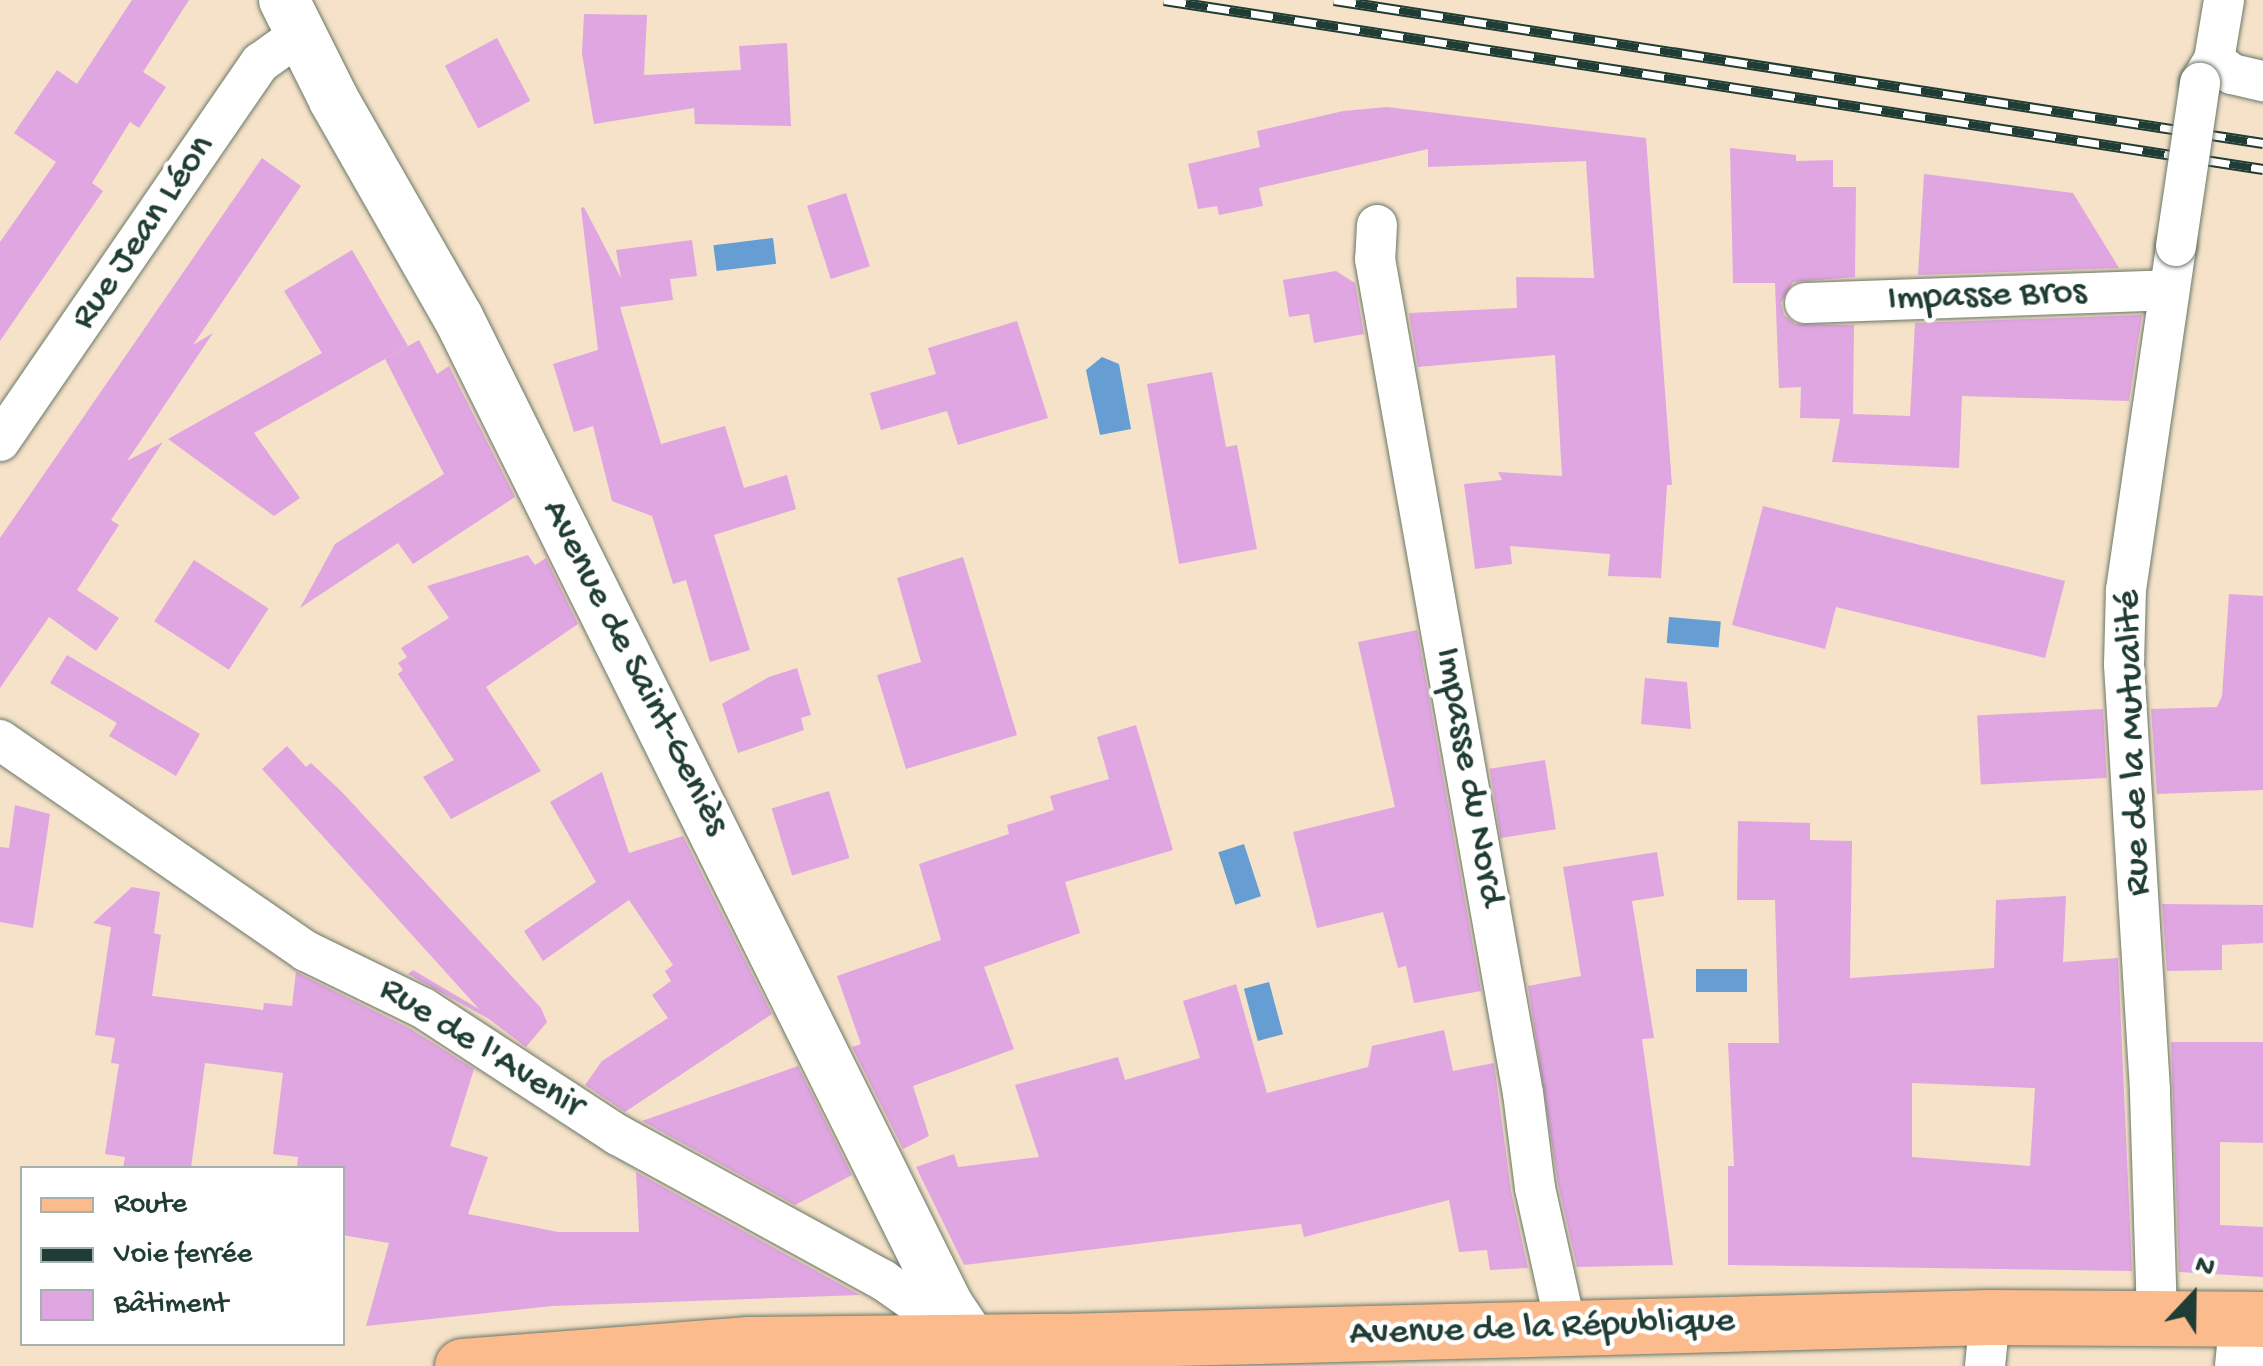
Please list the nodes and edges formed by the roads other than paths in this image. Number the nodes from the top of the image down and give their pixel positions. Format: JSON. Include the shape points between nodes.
{"nodes":[{"id":1,"x":2224,"y":0,"type":"edge"},
{"id":2,"x":292,"y":17,"type":"edge"},
{"id":3,"x":2207,"y":72,"type":"junction"},
{"id":4,"x":2263,"y":80,"type":"edge"},
{"id":5,"x":1377,"y":225,"type":"dead end"},
{"id":6,"x":2169,"y":290,"type":"junction"},
{"id":7,"x":1805,"y":303,"type":"dead end"},
{"id":8,"x":0,"y":441,"type":"edge"},
{"id":9,"x":0,"y":740,"type":"edge"},
{"id":10,"x":2157,"y":1316,"type":"junction"},
{"id":11,"x":1566,"y":1328,"type":"junction"},
{"id":12,"x":2249,"y":1334,"type":"edge"},
{"id":13,"x":1987,"y":1342,"type":"edge"},
{"id":14,"x":1379,"y":1350,"type":"edge"},
{"id":15,"x":980,"y":1354,"type":"edge"},
{"id":16,"x":462,"y":1366,"type":"edge"}],
"edges":[{"from":1,"to":3,"type":"street","name":"Rue de la Mutualité"},
{"from":2,"to":8,"type":"street","name":"Rue Jean Léon"},
{"from":2,"to":15,"type":"street","name":"Avenue de Saint-Geniès","via":[[458,318],[948,1305]]},
{"from":3,"to":4,"type":"street"},
{"from":3,"to":6,"type":"street","name":"Rue de la Mutualité","bridge":true},
{"from":5,"to":11,"type":"street","name":"Impasse du Nord","via":[[1378,278]]},
{"from":6,"to":7,"type":"street","name":"Impasse Bros"},
{"from":6,"to":10,"type":"street","name":"Rue de la Mutualité","via":[[2126,590],[2124,664]]},
{"from":9,"to":15,"type":"street","name":"Rue de l'Avenir","via":[[306,951],[423,1008],[618,1134],[883,1280]]},
{"from":10,"to":12,"type":"main road","name":"Avenue de la République"},
{"from":10,"to":13,"type":"main road","name":"Avenue de la République"},
{"from":11,"to":13,"type":"main road","name":"Avenue de la République"},
{"from":11,"to":14,"type":"main road","name":"Avenue de la République"},
{"from":14,"to":15,"type":"main road","name":"Avenue de la République"},
{"from":15,"to":16,"type":"main road","name":"Avenue de la République","via":[[748,1344]]}]}
